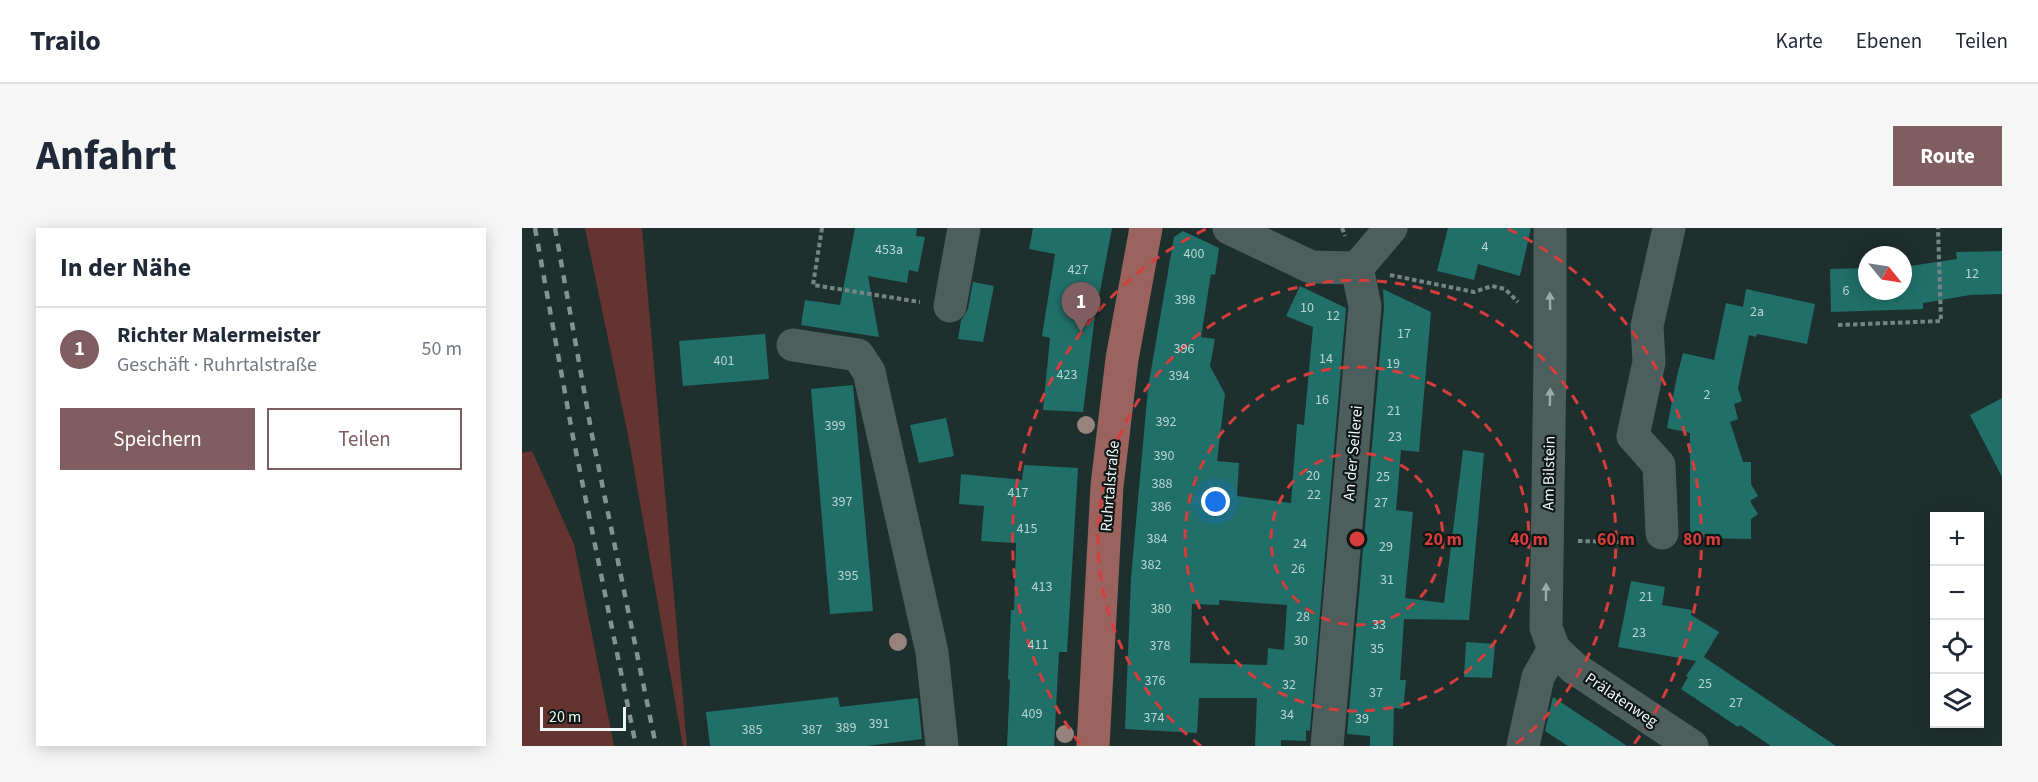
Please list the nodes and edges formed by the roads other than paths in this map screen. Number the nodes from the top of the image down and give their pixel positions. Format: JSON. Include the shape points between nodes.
{"nodes":[{"id":1,"x":964,"y":228,"type":"edge"},
{"id":2,"x":1146,"y":228,"type":"edge"},
{"id":3,"x":1229,"y":228,"type":"edge"},
{"id":4,"x":1391,"y":228,"type":"edge"},
{"id":5,"x":1550,"y":228,"type":"edge"},
{"id":6,"x":1669,"y":228,"type":"edge"},
{"id":7,"x":1357,"y":268,"type":"junction"},
{"id":8,"x":950,"y":306,"type":"road end"},
{"id":9,"x":793,"y":345,"type":"dead end"},
{"id":10,"x":1662,"y":533,"type":"road end"},
{"id":11,"x":1554,"y":649,"type":"junction"},
{"id":12,"x":942,"y":746,"type":"edge"},
{"id":13,"x":1093,"y":746,"type":"edge"},
{"id":14,"x":1327,"y":746,"type":"edge"},
{"id":15,"x":1523,"y":746,"type":"edge"},
{"id":16,"x":1692,"y":746,"type":"edge"}],
"edges":[{"from":1,"to":8,"type":"street"},
{"from":2,"to":13,"type":"main road","name":"Ruhrtalstraße","via":[[1122,359],[1107,486]]},
{"from":3,"to":7,"type":"street","via":[[1311,267]]},
{"from":4,"to":7,"type":"street"},
{"from":11,"to":5,"type":"street","name":"Am Bilstein","one_way":true,"via":[[1546,628]]},
{"from":6,"to":10,"type":"street","via":[[1647,326],[1649,362],[1633,436],[1659,465]]},
{"from":7,"to":14,"type":"street","name":"An der Seilerei","via":[[1365,306]]},
{"from":9,"to":12,"type":"street","via":[[858,355],[869,372],[932,652]]},
{"from":11,"to":15,"type":"street","via":[[1538,677]]},
{"from":11,"to":16,"type":"street","name":"Prälatenweg","via":[[1575,668]]}]}
